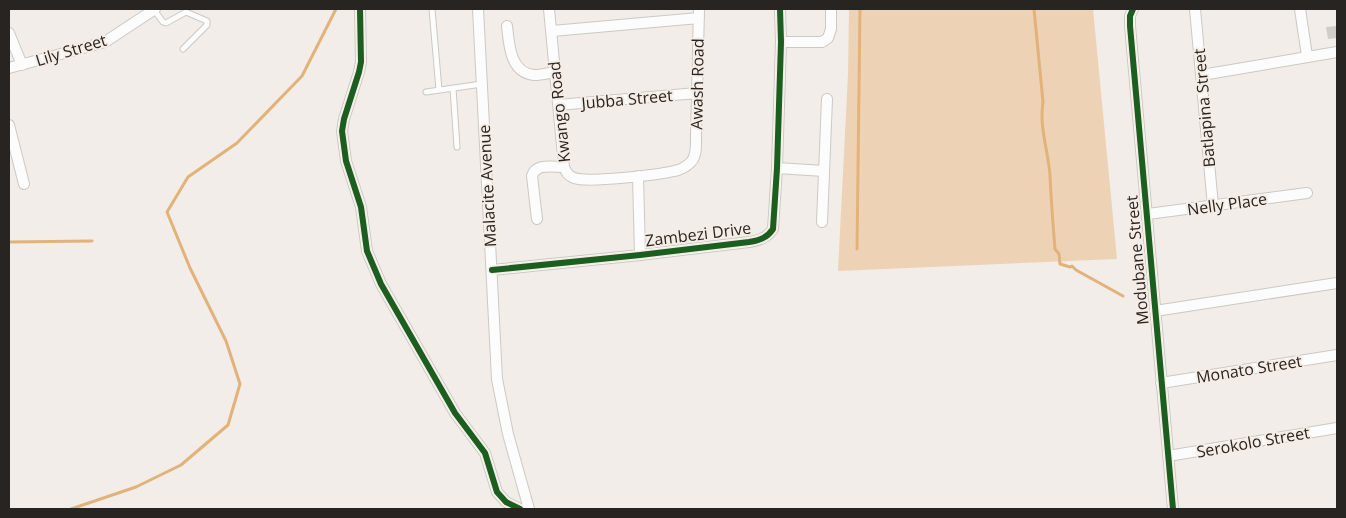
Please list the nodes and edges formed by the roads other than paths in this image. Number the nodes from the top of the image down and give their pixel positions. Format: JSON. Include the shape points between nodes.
{"nodes":[{"id":1,"x":154,"y":9,"type":"edge"},
{"id":2,"x":360,"y":9,"type":"edge"},
{"id":3,"x":432,"y":9,"type":"edge"},
{"id":4,"x":478,"y":9,"type":"edge"},
{"id":5,"x":549,"y":9,"type":"edge"},
{"id":6,"x":780,"y":9,"type":"edge"},
{"id":7,"x":832,"y":9,"type":"edge"},
{"id":8,"x":1133,"y":9,"type":"edge"},
{"id":9,"x":1195,"y":9,"type":"edge"},
{"id":10,"x":1300,"y":9,"type":"edge"},
{"id":11,"x":699,"y":13,"type":"edge"},
{"id":12,"x":507,"y":26,"type":"dead end"},
{"id":13,"x":552,"y":31,"type":"junction"},
{"id":14,"x":9,"y":33,"type":"edge"},
{"id":15,"x":781,"y":42,"type":"junction"},
{"id":16,"x":183,"y":49,"type":"dead end"},
{"id":17,"x":1337,"y":52,"type":"edge"},
{"id":18,"x":1306,"y":56,"type":"junction"},
{"id":19,"x":22,"y":65,"type":"junction"},
{"id":20,"x":9,"y":68,"type":"edge"},
{"id":21,"x":554,"y":72,"type":"junction"},
{"id":22,"x":1202,"y":75,"type":"junction"},
{"id":23,"x":482,"y":84,"type":"junction"},
{"id":24,"x":453,"y":88,"type":"junction"},
{"id":25,"x":438,"y":90,"type":"junction"},
{"id":26,"x":426,"y":92,"type":"dead end"},
{"id":27,"x":697,"y":93,"type":"junction"},
{"id":28,"x":828,"y":99,"type":"dead end"},
{"id":29,"x":558,"y":106,"type":"junction"},
{"id":30,"x":9,"y":125,"type":"edge"},
{"id":31,"x":458,"y":147,"type":"dead end"},
{"id":32,"x":693,"y":159,"type":"joint"},
{"id":33,"x":564,"y":167,"type":"junction"},
{"id":34,"x":777,"y":168,"type":"junction"},
{"id":35,"x":824,"y":171,"type":"junction"},
{"id":36,"x":638,"y":176,"type":"junction"},
{"id":37,"x":24,"y":184,"type":"dead end"},
{"id":38,"x":1307,"y":193,"type":"dead end"},
{"id":39,"x":1213,"y":206,"type":"junction"},
{"id":40,"x":1148,"y":214,"type":"junction"},
{"id":41,"x":537,"y":219,"type":"dead end"},
{"id":42,"x":822,"y":222,"type":"dead end"},
{"id":43,"x":640,"y":255,"type":"junction"},
{"id":44,"x":492,"y":270,"type":"junction"},
{"id":45,"x":1337,"y":283,"type":"edge"},
{"id":46,"x":1155,"y":311,"type":"junction"},
{"id":47,"x":1337,"y":355,"type":"edge"},
{"id":48,"x":1161,"y":383,"type":"junction"},
{"id":49,"x":1337,"y":428,"type":"edge"},
{"id":50,"x":1168,"y":456,"type":"junction"},
{"id":51,"x":520,"y":509,"type":"edge"},
{"id":52,"x":529,"y":509,"type":"edge"},
{"id":53,"x":1173,"y":509,"type":"edge"}],
"edges":[{"from":1,"to":16,"type":"lane","via":[[166,24],[186,12],[207,21],[207,25]]},
{"from":1,"to":19,"type":"street","name":"Lily Street","via":[[105,42]]},
{"from":2,"to":51,"type":"street","via":[[361,62],[342,131],[367,251],[381,284],[455,413],[484,453],[497,492],[506,502]]},
{"from":3,"to":25,"type":"lane"},
{"from":4,"to":23,"type":"street","name":"Malacite Avenue"},
{"from":5,"to":13,"type":"street","name":"Kwango Road"},
{"from":6,"to":15,"type":"street","name":"Zambezi Drive"},
{"from":7,"to":15,"type":"street","via":[[832,29],[822,42]]},
{"from":8,"to":40,"type":"street","name":"Modubane Street","via":[[1130,26]]},
{"from":9,"to":22,"type":"street","name":"Batlapina Street"},
{"from":10,"to":18,"type":"street"},
{"from":11,"to":13,"type":"street"},
{"from":11,"to":27,"type":"street","name":"Awash Road"},
{"from":12,"to":21,"type":"street","via":[[511,56],[522,69],[535,75]]},
{"from":13,"to":21,"type":"street","name":"Kwango Road"},
{"from":14,"to":19,"type":"street"},
{"from":15,"to":34,"type":"street","name":"Zambezi Drive"},
{"from":17,"to":18,"type":"street"},
{"from":18,"to":22,"type":"street"},
{"from":19,"to":20,"type":"street","name":"Lily Street"},
{"from":21,"to":29,"type":"street","name":"Kwango Road"},
{"from":22,"to":39,"type":"street","name":"Batlapina Street"},
{"from":23,"to":24,"type":"lane"},
{"from":23,"to":44,"type":"street","name":"Malacite Avenue"},
{"from":24,"to":25,"type":"lane"},
{"from":24,"to":31,"type":"lane"},
{"from":25,"to":26,"type":"lane"},
{"from":27,"to":29,"type":"street","name":"Jubba Street"},
{"from":27,"to":32,"type":"street","name":"Awash Road"},
{"from":28,"to":35,"type":"street"},
{"from":29,"to":33,"type":"street","name":"Kwango Road"},
{"from":30,"to":37,"type":"street"},
{"from":32,"to":36,"type":"street","name":"Kwango Road","via":[[675,171]]},
{"from":33,"to":36,"type":"street","name":"Kwango Road","via":[[567,174],[585,180]]},
{"from":33,"to":41,"type":"street","via":[[538,167],[534,170]]},
{"from":34,"to":35,"type":"street"},
{"from":34,"to":43,"type":"street","name":"Zambezi Drive","via":[[773,229],[768,236],[749,242]]},
{"from":35,"to":42,"type":"street"},
{"from":36,"to":43,"type":"street"},
{"from":38,"to":39,"type":"street","name":"Nelly Place"},
{"from":39,"to":40,"type":"street","name":"Nelly Place"},
{"from":40,"to":46,"type":"street","name":"Modubane Street"},
{"from":43,"to":44,"type":"street","name":"Zambezi Drive"},
{"from":44,"to":52,"type":"street","name":"Malacite Avenue","via":[[494,352],[500,401]]},
{"from":45,"to":46,"type":"street","name":"Modubane Street"},
{"from":46,"to":48,"type":"street","name":"Modubane Street"},
{"from":47,"to":48,"type":"street","name":"Monato Street"},
{"from":48,"to":50,"type":"street","name":"Modubane Street"},
{"from":49,"to":50,"type":"street","name":"Serokolo Street"},
{"from":50,"to":53,"type":"street","name":"Modubane Street"}]}
